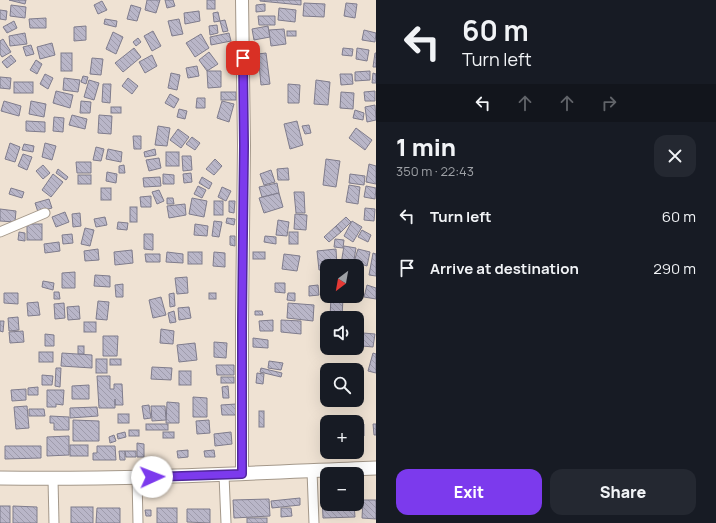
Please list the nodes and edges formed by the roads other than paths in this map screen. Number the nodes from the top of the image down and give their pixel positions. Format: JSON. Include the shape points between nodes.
{"nodes":[{"id":1,"x":242,"y":0,"type":"edge"},
{"id":2,"x":45,"y":212,"type":"dead end"},
{"id":3,"x":0,"y":232,"type":"edge"},
{"id":4,"x":376,"y":468,"type":"edge"},
{"id":5,"x":312,"y":471,"type":"junction"},
{"id":6,"x":242,"y":474,"type":"junction"},
{"id":7,"x":224,"y":475,"type":"junction"},
{"id":8,"x":137,"y":477,"type":"junction"},
{"id":9,"x":0,"y":478,"type":"edge"},
{"id":10,"x":53,"y":479,"type":"junction"},
{"id":11,"x":54,"y":523,"type":"edge"},
{"id":12,"x":138,"y":523,"type":"edge"},
{"id":13,"x":226,"y":523,"type":"edge"},
{"id":14,"x":314,"y":523,"type":"edge"}],
"edges":[{"from":1,"to":6,"type":"street"},
{"from":2,"to":3,"type":"street"},
{"from":4,"to":5,"type":"main road"},
{"from":5,"to":6,"type":"main road"},
{"from":5,"to":14,"type":"street"},
{"from":6,"to":7,"type":"main road"},
{"from":7,"to":8,"type":"main road"},
{"from":7,"to":13,"type":"street"},
{"from":8,"to":10,"type":"main road"},
{"from":8,"to":12,"type":"street"},
{"from":9,"to":10,"type":"main road"},
{"from":10,"to":11,"type":"street"}]}
